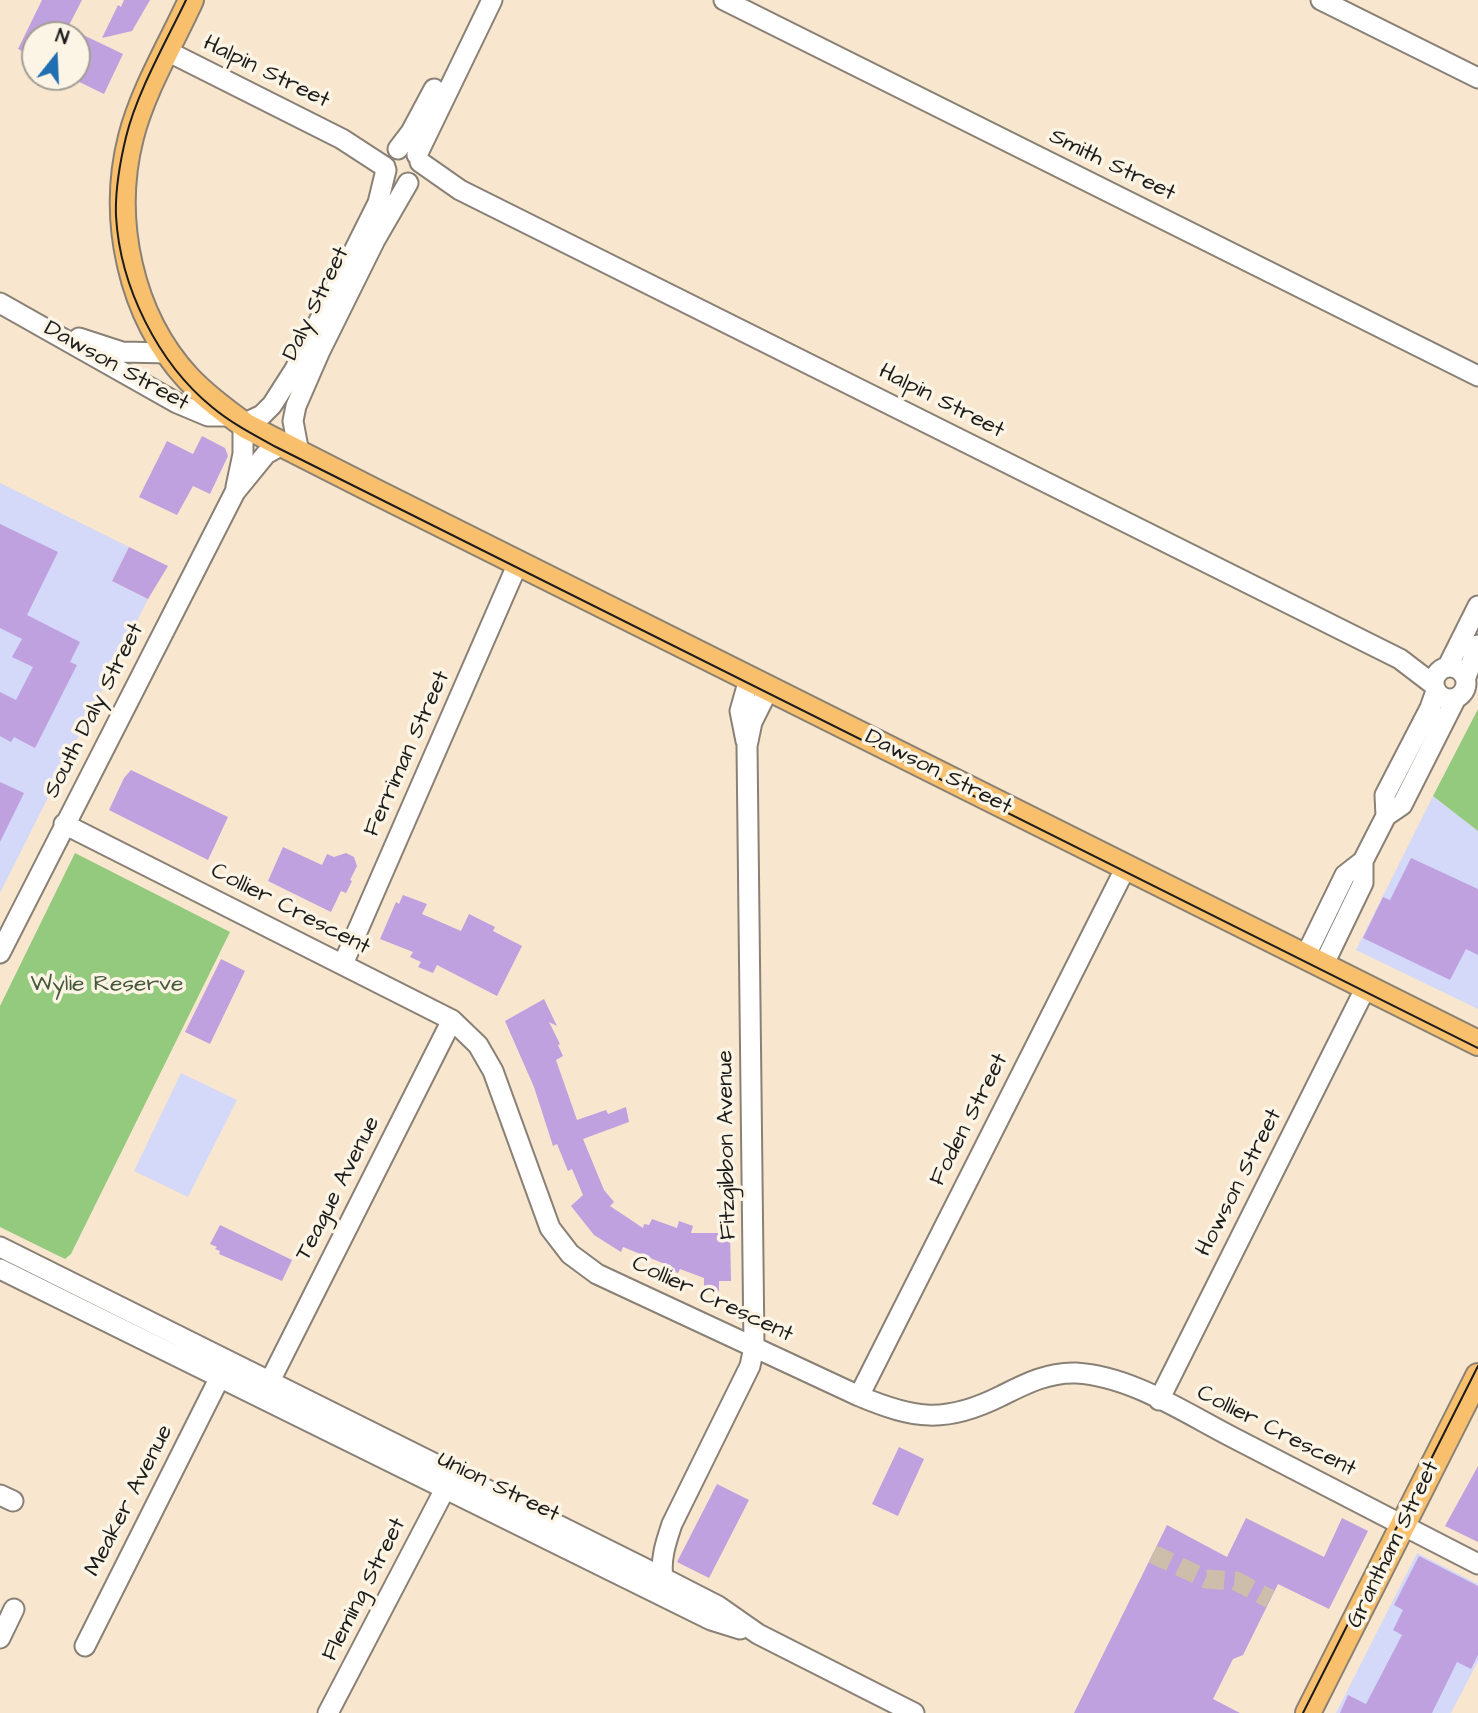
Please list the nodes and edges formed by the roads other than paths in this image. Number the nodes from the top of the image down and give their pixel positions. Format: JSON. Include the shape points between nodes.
{"nodes":[{"id":1,"x":191,"y":0,"type":"edge"},
{"id":2,"x":478,"y":0,"type":"edge"},
{"id":3,"x":492,"y":0,"type":"edge"},
{"id":4,"x":724,"y":0,"type":"edge"},
{"id":5,"x":1321,"y":0,"type":"edge"},
{"id":6,"x":167,"y":51,"type":"junction"},
{"id":7,"x":1478,"y":78,"type":"edge"},
{"id":8,"x":390,"y":159,"type":"junction"},
{"id":9,"x":419,"y":159,"type":"junction"},
{"id":10,"x":410,"y":182,"type":"junction"},
{"id":11,"x":460,"y":190,"type":"junction"},
{"id":12,"x":0,"y":303,"type":"edge"},
{"id":13,"x":33,"y":320,"type":"junction"},
{"id":14,"x":169,"y":353,"type":"junction"},
{"id":15,"x":1478,"y":376,"type":"edge"},
{"id":16,"x":238,"y":420,"type":"junction"},
{"id":17,"x":290,"y":449,"type":"junction"},
{"id":18,"x":235,"y":492,"type":"junction"},
{"id":19,"x":518,"y":563,"type":"junction"},
{"id":20,"x":1478,"y":606,"type":"edge"},
{"id":21,"x":1478,"y":645,"type":"edge"},
{"id":22,"x":1466,"y":677,"type":"junction"},
{"id":23,"x":1440,"y":678,"type":"junction"},
{"id":24,"x":759,"y":683,"type":"junction"},
{"id":25,"x":1456,"y":698,"type":"junction"},
{"id":26,"x":1386,"y":816,"type":"junction"},
{"id":27,"x":64,"y":824,"type":"junction"},
{"id":28,"x":1126,"y":867,"type":"junction"},
{"id":29,"x":0,"y":953,"type":"edge"},
{"id":30,"x":1314,"y":962,"type":"junction"},
{"id":31,"x":343,"y":964,"type":"junction"},
{"id":32,"x":1366,"y":987,"type":"junction"},
{"id":33,"x":452,"y":1020,"type":"junction"},
{"id":34,"x":1478,"y":1043,"type":"edge"},
{"id":35,"x":0,"y":1247,"type":"edge"},
{"id":36,"x":0,"y":1269,"type":"edge"},
{"id":37,"x":754,"y":1347,"type":"junction"},
{"id":38,"x":228,"y":1359,"type":"junction"},
{"id":39,"x":1478,"y":1376,"type":"edge"},
{"id":40,"x":219,"y":1378,"type":"junction"},
{"id":41,"x":270,"y":1381,"type":"junction"},
{"id":42,"x":859,"y":1396,"type":"junction"},
{"id":43,"x":1159,"y":1400,"type":"junction"},
{"id":44,"x":444,"y":1489,"type":"junction"},
{"id":45,"x":672,"y":1524,"type":"junction"},
{"id":46,"x":1404,"y":1525,"type":"junction"},
{"id":47,"x":1478,"y":1564,"type":"edge"},
{"id":48,"x":642,"y":1567,"type":"junction"},
{"id":49,"x":663,"y":1578,"type":"junction"},
{"id":50,"x":14,"y":1609,"type":"dead end"},
{"id":51,"x":758,"y":1634,"type":"junction"},
{"id":52,"x":0,"y":1638,"type":"edge"},
{"id":53,"x":85,"y":1646,"type":"dead end"},
{"id":54,"x":328,"y":1713,"type":"edge"},
{"id":55,"x":914,"y":1713,"type":"edge"},
{"id":56,"x":1308,"y":1713,"type":"edge"}],
"edges":[{"from":1,"to":6,"type":"main road"},
{"from":2,"to":8,"type":"street","name":"Daly Street","via":[[424,110]]},
{"from":3,"to":9,"type":"street"},
{"from":4,"to":15,"type":"street","name":"Smith Street"},
{"from":5,"to":7,"type":"street"},
{"from":6,"to":8,"type":"street","name":"Halpin Street"},
{"from":6,"to":14,"type":"main road","via":[[131,137],[121,216],[138,290]]},
{"from":8,"to":9,"type":"street","via":[[408,149]]},
{"from":8,"to":10,"type":"street","via":[[392,180]]},
{"from":8,"to":16,"type":"street","name":"Daly Street","via":[[379,203],[295,369],[262,415]]},
{"from":9,"to":10,"type":"street","via":[[419,173]]},
{"from":9,"to":11,"type":"street","name":"Halpin Street"},
{"from":10,"to":11,"type":"street","name":"Halpin Street"},
{"from":10,"to":17,"type":"street","name":"Daly Street","via":[[375,240],[320,351],[296,406]]},
{"from":11,"to":23,"type":"street","name":"Halpin Street"},
{"from":12,"to":13,"type":"street","name":"Dawson Street"},
{"from":13,"to":14,"type":"street","name":"Dawson Street","via":[[122,352]]},
{"from":13,"to":16,"type":"street","name":"Dawson Street","via":[[177,403],[208,416]]},
{"from":14,"to":16,"type":"main road","via":[[187,377]]},
{"from":16,"to":17,"type":"main road","name":"Dawson Street"},
{"from":16,"to":18,"type":"street","name":"South Daly Street","via":[[243,454]]},
{"from":17,"to":18,"type":"street","name":"South Daly Street","via":[[266,454]]},
{"from":17,"to":19,"type":"main road","name":"Dawson Street"},
{"from":18,"to":27,"type":"street","name":"South Daly Street"},
{"from":19,"to":24,"type":"main road","name":"Dawson Street"},
{"from":19,"to":31,"type":"street","name":"Ferriman Street"},
{"from":20,"to":23,"type":"street"},
{"from":21,"to":22,"type":"street"},
{"from":22,"to":23,"type":"street","via":[[1459,669]]},
{"from":22,"to":25,"type":"street","via":[[1464,692]]},
{"from":23,"to":25,"type":"street","via":[[1445,698]]},
{"from":23,"to":26,"type":"street","via":[[1430,708],[1385,794]]},
{"from":24,"to":28,"type":"main road","name":"Dawson Street"},
{"from":24,"to":37,"type":"street","name":"Fitzgibbon Avenue","via":[[747,746]]},
{"from":25,"to":26,"type":"street","via":[[1402,805]]},
{"from":26,"to":30,"type":"street","via":[[1363,861],[1363,883]]},
{"from":27,"to":29,"type":"street","name":"South Daly Street"},
{"from":27,"to":31,"type":"street","name":"Collier Crescent"},
{"from":28,"to":30,"type":"main road","name":"Dawson Street"},
{"from":28,"to":42,"type":"street","name":"Foden Street"},
{"from":30,"to":32,"type":"main road","name":"Dawson Street"},
{"from":31,"to":33,"type":"street","name":"Collier Crescent"},
{"from":32,"to":34,"type":"main road","name":"Dawson Street"},
{"from":32,"to":43,"type":"street","name":"Howson Street"},
{"from":33,"to":37,"type":"street","name":"Collier Crescent","via":[[478,1045],[493,1071],[550,1228],[570,1254],[597,1274]]},
{"from":33,"to":41,"type":"street","name":"Teague Avenue"},
{"from":35,"to":38,"type":"street","name":"Union Street"},
{"from":36,"to":40,"type":"street","name":"Union Street"},
{"from":37,"to":42,"type":"street","name":"Collier Crescent"},
{"from":37,"to":45,"type":"street","name":"Fitzgibbon Avenue","via":[[750,1366]]},
{"from":38,"to":40,"type":"street"},
{"from":38,"to":41,"type":"street","name":"Union Street"},
{"from":39,"to":46,"type":"main road","name":"Grantham Street"},
{"from":40,"to":44,"type":"street","name":"Union Street"},
{"from":40,"to":53,"type":"street","name":"Meaker Avenue"},
{"from":41,"to":48,"type":"street","name":"Union Street"},
{"from":42,"to":43,"type":"street","name":"Collier Crescent","via":[[902,1413],[950,1415],[1027,1382],[1076,1373],[1128,1385]]},
{"from":43,"to":46,"type":"street","name":"Collier Crescent"},
{"from":44,"to":51,"type":"street","name":"Union Street","via":[[711,1620]]},
{"from":44,"to":54,"type":"street","name":"Fleming Street"},
{"from":45,"to":48,"type":"street","name":"Fitzgibbon Avenue"},
{"from":45,"to":49,"type":"street","name":"Fitzgibbon Avenue","via":[[663,1552]]},
{"from":46,"to":47,"type":"street","name":"Collier Crescent"},
{"from":46,"to":56,"type":"main road","name":"Grantham Street"},
{"from":48,"to":49,"type":"street","name":"Union Street"},
{"from":49,"to":51,"type":"street","name":"Union Street","via":[[718,1606]]},
{"from":50,"to":52,"type":"street"},
{"from":51,"to":55,"type":"street","name":"Union Street"}]}
